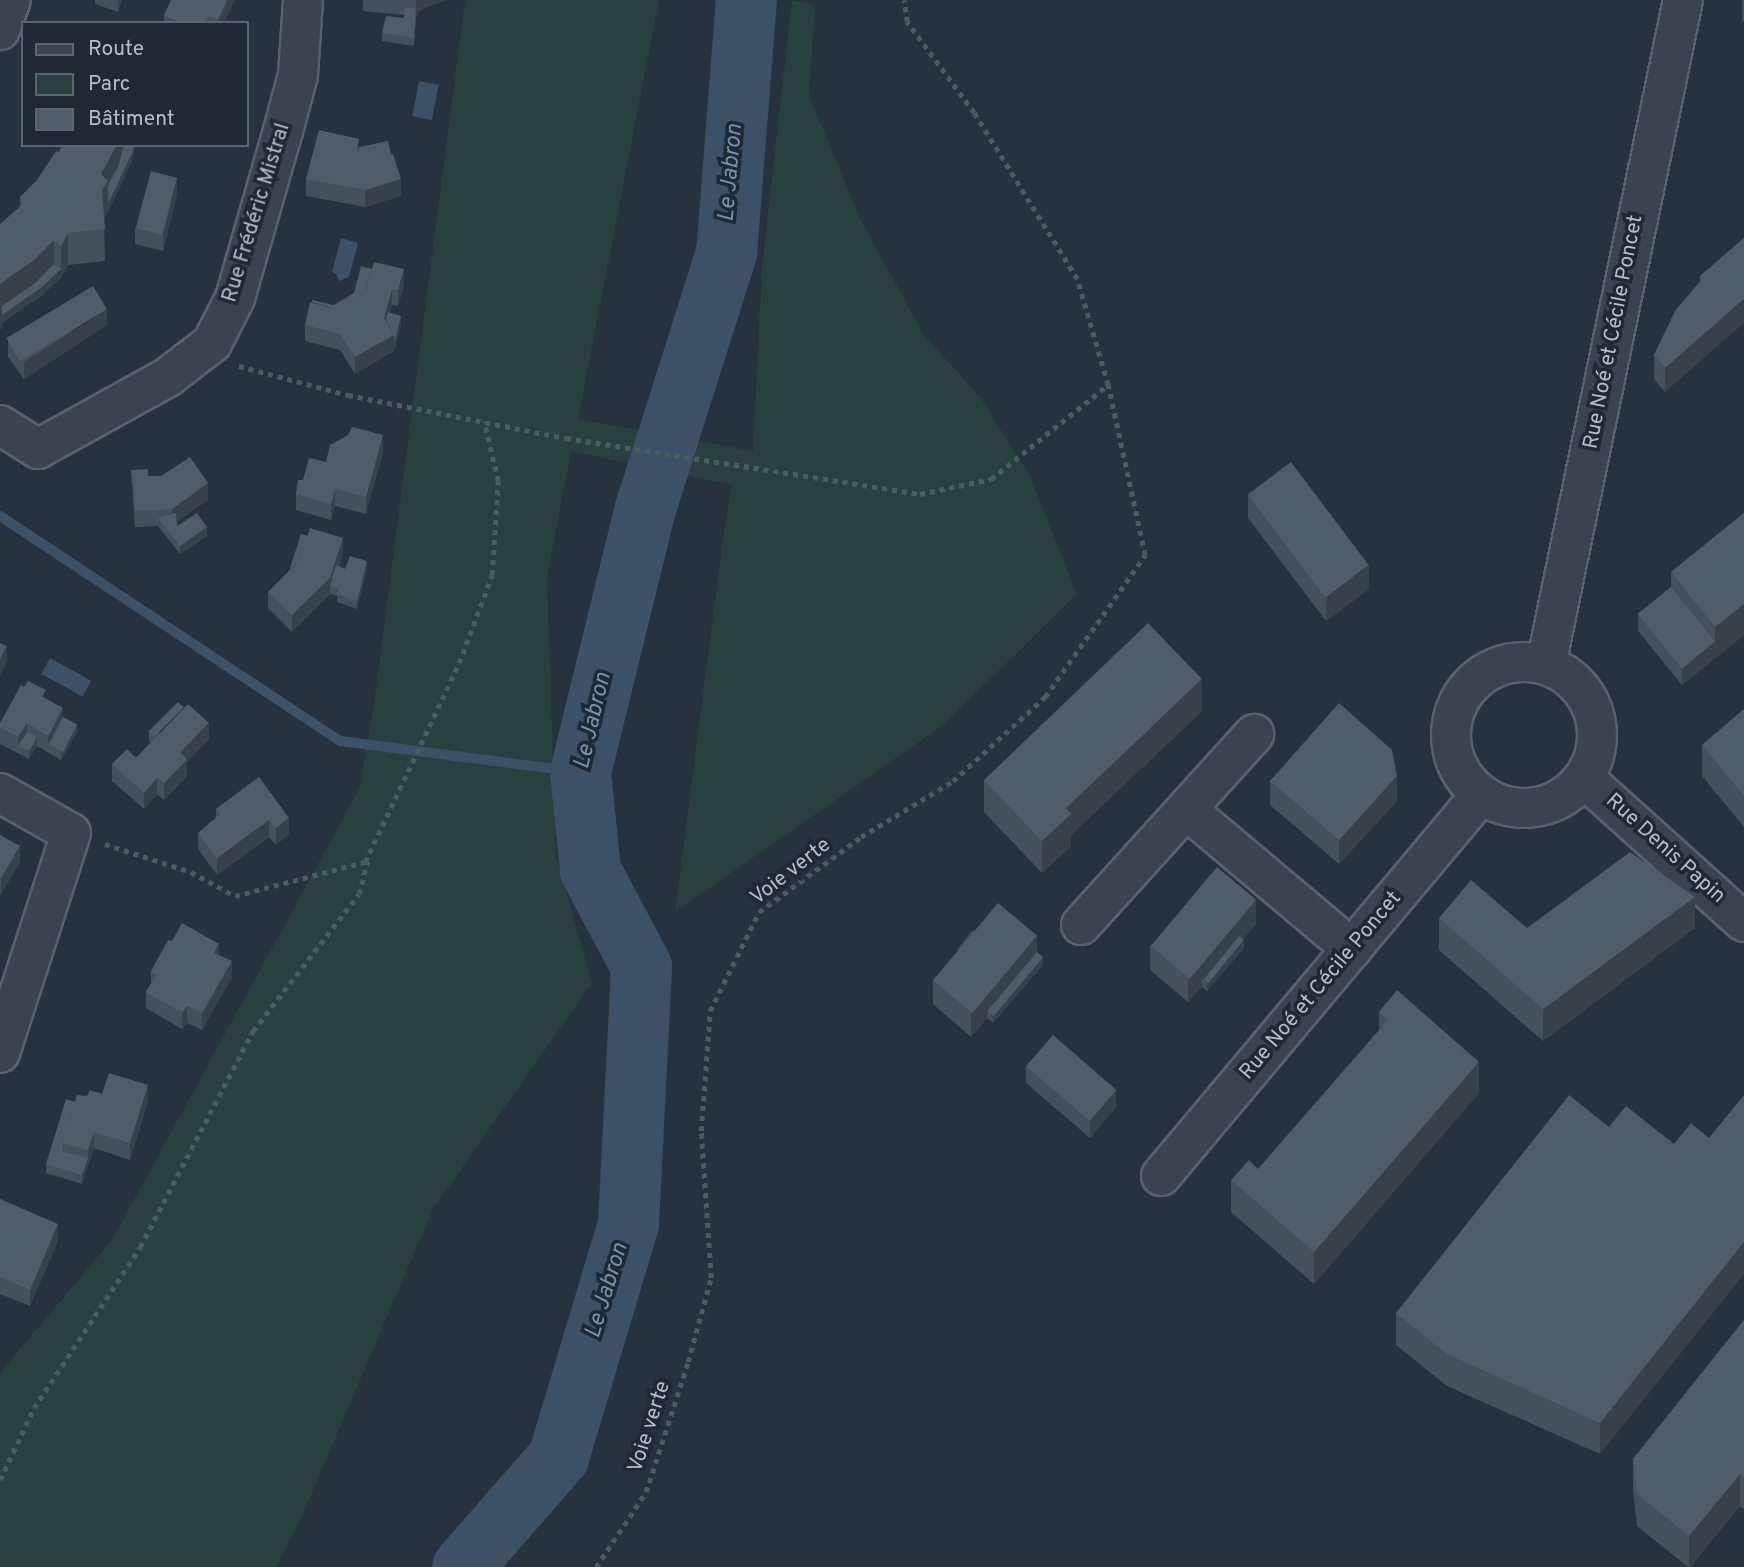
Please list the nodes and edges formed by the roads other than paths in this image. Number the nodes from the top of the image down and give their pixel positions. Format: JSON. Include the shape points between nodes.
{"nodes":[{"id":1,"x":11,"y":0,"type":"edge"},
{"id":2,"x":303,"y":0,"type":"edge"},
{"id":3,"x":1683,"y":0,"type":"edge"},
{"id":4,"x":0,"y":30,"type":"edge"},
{"id":5,"x":0,"y":425,"type":"edge"},
{"id":6,"x":1546,"y":665,"type":"junction"},
{"id":7,"x":1254,"y":733,"type":"dead end"},
{"id":8,"x":1584,"y":778,"type":"junction"},
{"id":9,"x":0,"y":793,"type":"edge"},
{"id":10,"x":1481,"y":795,"type":"junction"},
{"id":11,"x":1187,"y":810,"type":"junction"},
{"id":12,"x":1744,"y":922,"type":"edge"},
{"id":13,"x":1081,"y":925,"type":"dead end"},
{"id":14,"x":1352,"y":949,"type":"junction"},
{"id":15,"x":0,"y":1053,"type":"edge"},
{"id":16,"x":1161,"y":1176,"type":"dead end"}],
"edges":[{"from":1,"to":4,"type":"street"},
{"from":2,"to":5,"type":"street","name":"Rue Frédéric Mistral","via":[[298,75],[235,298],[212,343],[168,377],[38,449]]},
{"from":3,"to":6,"type":"street","name":"Rue Noé et Cécile Poncet"},
{"from":6,"to":8,"type":"street","via":[[1579,686],[1597,721],[1594,760]]},
{"from":6,"to":10,"type":"street","via":[[1528,661],[1491,669],[1469,687],[1454,711],[1451,748],[1468,782]]},
{"from":7,"to":11,"type":"street"},
{"from":8,"to":10,"type":"street","via":[[1571,792],[1536,808],[1498,804]]},
{"from":8,"to":12,"type":"street","name":"Rue Denis Papin"},
{"from":9,"to":15,"type":"street","via":[[71,833]]},
{"from":10,"to":14,"type":"street","name":"Rue Noé et Cécile Poncet"},
{"from":11,"to":13,"type":"street"},
{"from":11,"to":14,"type":"street"},
{"from":14,"to":16,"type":"street","name":"Rue Noé et Cécile Poncet"}]}
